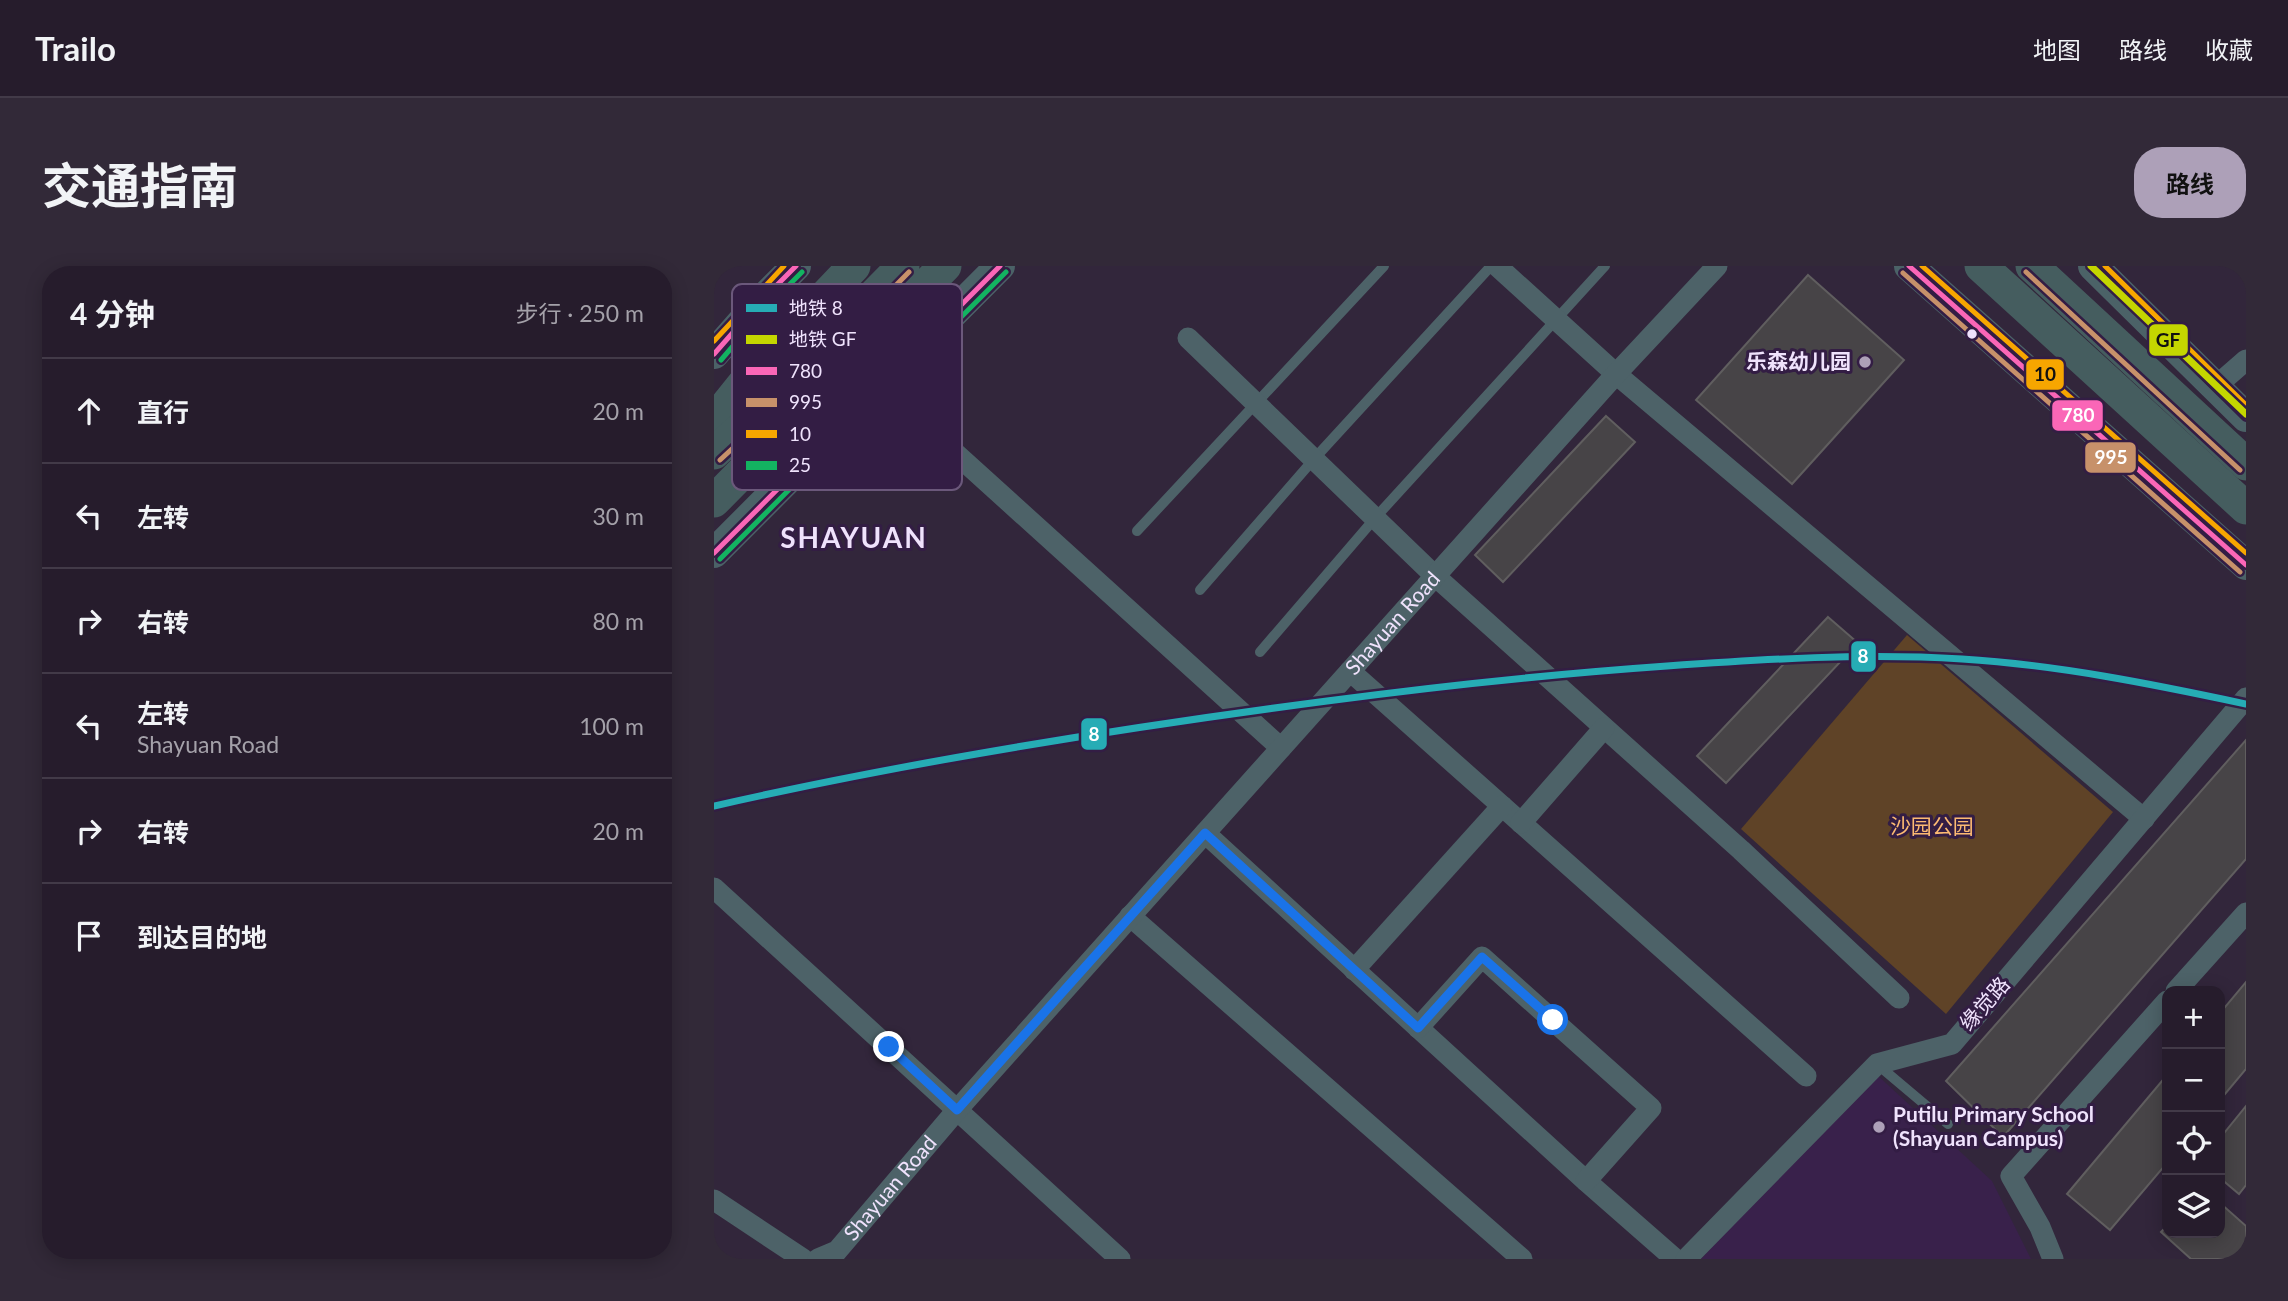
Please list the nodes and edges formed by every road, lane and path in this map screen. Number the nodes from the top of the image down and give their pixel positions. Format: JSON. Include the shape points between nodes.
{"nodes":[{"id":1,"x":796,"y":266,"type":"edge"},
{"id":2,"x":853,"y":266,"type":"edge"},
{"id":3,"x":903,"y":266,"type":"edge"},
{"id":4,"x":945,"y":266,"type":"edge"},
{"id":5,"x":1000,"y":266,"type":"edge"},
{"id":6,"x":1384,"y":266,"type":"edge"},
{"id":7,"x":1491,"y":266,"type":"edge"},
{"id":8,"x":1497,"y":266,"type":"edge"},
{"id":9,"x":1605,"y":266,"type":"edge"},
{"id":10,"x":1717,"y":266,"type":"edge"},
{"id":11,"x":1909,"y":266,"type":"edge"},
{"id":12,"x":1981,"y":266,"type":"edge"},
{"id":13,"x":2032,"y":266,"type":"edge"},
{"id":14,"x":2094,"y":266,"type":"edge"},
{"id":15,"x":778,"y":284,"type":"edge"},
{"id":16,"x":836,"y":284,"type":"edge"},
{"id":17,"x":891,"y":284,"type":"edge"},
{"id":18,"x":921,"y":284,"type":"edge"},
{"id":19,"x":962,"y":304,"type":"edge"},
{"id":20,"x":1557,"y":320,"type":"junction"},
{"id":21,"x":732,"y":334,"type":"edge"},
{"id":22,"x":1188,"y":338,"type":"dead end"},
{"id":23,"x":714,"y":354,"type":"edge"},
{"id":24,"x":2246,"y":360,"type":"edge"},
{"id":25,"x":1616,"y":374,"type":"junction"},
{"id":26,"x":2215,"y":387,"type":"junction"},
{"id":27,"x":732,"y":398,"type":"edge"},
{"id":28,"x":1257,"y":404,"type":"junction"},
{"id":29,"x":2246,"y":417,"type":"edge"},
{"id":30,"x":714,"y":421,"type":"edge"},
{"id":31,"x":732,"y":437,"type":"edge"},
{"id":32,"x":714,"y":453,"type":"edge"},
{"id":33,"x":962,"y":459,"type":"edge"},
{"id":34,"x":1314,"y":459,"type":"junction"},
{"id":35,"x":2246,"y":464,"type":"edge"},
{"id":36,"x":732,"y":480,"type":"edge"},
{"id":37,"x":777,"y":490,"type":"edge"},
{"id":38,"x":714,"y":501,"type":"edge"},
{"id":39,"x":2246,"y":508,"type":"edge"},
{"id":40,"x":1376,"y":517,"type":"junction"},
{"id":41,"x":1137,"y":531,"type":"dead end"},
{"id":42,"x":714,"y":553,"type":"edge"},
{"id":43,"x":2246,"y":565,"type":"edge"},
{"id":44,"x":1435,"y":576,"type":"junction"},
{"id":45,"x":1200,"y":590,"type":"dead end"},
{"id":46,"x":1260,"y":652,"type":"dead end"},
{"id":47,"x":1350,"y":671,"type":"junction"},
{"id":48,"x":2246,"y":698,"type":"edge"},
{"id":49,"x":1604,"y":727,"type":"junction"},
{"id":50,"x":1281,"y":748,"type":"junction"},
{"id":51,"x":1502,"y":806,"type":"junction"},
{"id":52,"x":2144,"y":819,"type":"junction"},
{"id":53,"x":1521,"y":823,"type":"junction"},
{"id":54,"x":1205,"y":833,"type":"junction"},
{"id":55,"x":714,"y":888,"type":"edge"},
{"id":56,"x":2246,"y":913,"type":"edge"},
{"id":57,"x":1130,"y":916,"type":"junction"},
{"id":58,"x":1354,"y":970,"type":"junction"},
{"id":59,"x":2180,"y":986,"type":"edge"},
{"id":60,"x":1899,"y":998,"type":"dead end"},
{"id":61,"x":2162,"y":1007,"type":"edge"},
{"id":62,"x":1418,"y":1028,"type":"junction"},
{"id":63,"x":1877,"y":1064,"type":"junction"},
{"id":64,"x":1805,"y":1076,"type":"dead end"},
{"id":65,"x":957,"y":1110,"type":"junction"},
{"id":66,"x":1948,"y":1124,"type":"dead end"},
{"id":67,"x":1586,"y":1181,"type":"junction"},
{"id":68,"x":714,"y":1200,"type":"edge"},
{"id":69,"x":803,"y":1259,"type":"edge"},
{"id":70,"x":818,"y":1259,"type":"edge"},
{"id":71,"x":1120,"y":1259,"type":"edge"},
{"id":72,"x":1522,"y":1259,"type":"edge"},
{"id":73,"x":1675,"y":1259,"type":"edge"},
{"id":74,"x":1686,"y":1259,"type":"edge"},
{"id":75,"x":2053,"y":1259,"type":"edge"}],
"edges":[{"from":1,"to":15,"type":"main road"},
{"from":2,"to":16,"type":"main road"},
{"from":3,"to":17,"type":"main road"},
{"from":4,"to":18,"type":"main road"},
{"from":5,"to":19,"type":"main road"},
{"from":6,"to":28,"type":"lane"},
{"from":7,"to":34,"type":"lane"},
{"from":8,"to":20,"type":"street"},
{"from":9,"to":20,"type":"lane"},
{"from":10,"to":25,"type":"street","name":"Shayuan Road"},
{"from":11,"to":43,"type":"main road"},
{"from":12,"to":39,"type":"main road"},
{"from":13,"to":35,"type":"main road"},
{"from":14,"to":26,"type":"main road"},
{"from":20,"to":25,"type":"street"},
{"from":20,"to":40,"type":"lane"},
{"from":21,"to":23,"type":"main road"},
{"from":22,"to":28,"type":"street"},
{"from":24,"to":26,"type":"street"},
{"from":25,"to":44,"type":"street","name":"Shayuan Road"},
{"from":25,"to":52,"type":"street"},
{"from":26,"to":29,"type":"main road"},
{"from":27,"to":30,"type":"main road"},
{"from":28,"to":34,"type":"street"},
{"from":28,"to":41,"type":"lane"},
{"from":31,"to":32,"type":"main road"},
{"from":33,"to":50,"type":"street"},
{"from":34,"to":40,"type":"street"},
{"from":34,"to":45,"type":"lane"},
{"from":36,"to":38,"type":"main road"},
{"from":37,"to":42,"type":"main road"},
{"from":40,"to":44,"type":"street"},
{"from":40,"to":46,"type":"lane"},
{"from":44,"to":47,"type":"street","name":"Shayuan Road"},
{"from":44,"to":49,"type":"street"},
{"from":47,"to":50,"type":"street","name":"Shayuan Road"},
{"from":47,"to":51,"type":"street"},
{"from":48,"to":52,"type":"street","name":"缘觉路"},
{"from":49,"to":53,"type":"street"},
{"from":49,"to":60,"type":"street"},
{"from":50,"to":54,"type":"street","name":"Shayuan Road"},
{"from":51,"to":53,"type":"street"},
{"from":51,"to":58,"type":"street"},
{"from":52,"to":63,"type":"street","name":"缘觉路","via":[[1952,1044]]},
{"from":53,"to":64,"type":"street"},
{"from":54,"to":57,"type":"street","name":"Shayuan Road"},
{"from":54,"to":58,"type":"street"},
{"from":55,"to":65,"type":"street"},
{"from":56,"to":59,"type":"street"},
{"from":57,"to":65,"type":"street","name":"Shayuan Road"},
{"from":57,"to":72,"type":"street"},
{"from":58,"to":62,"type":"street"},
{"from":61,"to":75,"type":"street","via":[[2011,1176]]},
{"from":62,"to":67,"type":"street"},
{"from":62,"to":67,"type":"street","via":[[1482,957],[1651,1108]]},
{"from":63,"to":66,"type":"lane"},
{"from":63,"to":74,"type":"street"},
{"from":65,"to":70,"type":"street","name":"Shayuan Road","via":[[837,1251]]},
{"from":65,"to":71,"type":"street"},
{"from":67,"to":73,"type":"street"},
{"from":68,"to":69,"type":"street"}]}
